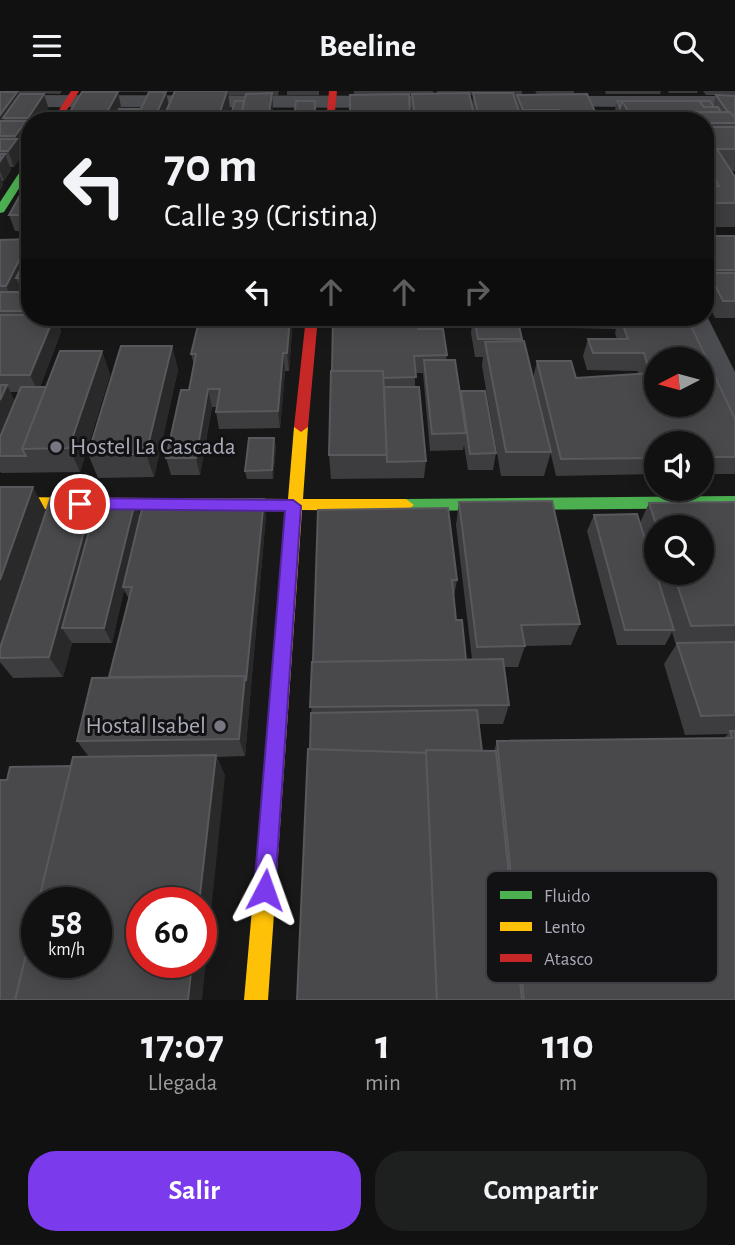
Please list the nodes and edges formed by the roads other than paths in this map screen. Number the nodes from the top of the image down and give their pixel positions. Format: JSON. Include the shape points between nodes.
{"nodes":[{"id":1,"x":72,"y":96,"type":"edge"},
{"id":2,"x":0,"y":101,"type":"edge"},
{"id":3,"x":485,"y":102,"type":"edge"},
{"id":4,"x":512,"y":102,"type":"edge"},
{"id":5,"x":735,"y":102,"type":"edge"},
{"id":6,"x":332,"y":104,"type":"edge"},
{"id":7,"x":597,"y":105,"type":"edge"},
{"id":8,"x":62,"y":112,"type":"edge"},
{"id":9,"x":21,"y":177,"type":"edge"},
{"id":10,"x":0,"y":211,"type":"edge"},
{"id":11,"x":311,"y":326,"type":"edge"},
{"id":12,"x":698,"y":326,"type":"edge"},
{"id":13,"x":735,"y":407,"type":"edge"},
{"id":14,"x":735,"y":502,"type":"edge"},
{"id":15,"x":0,"y":503,"type":"edge"},
{"id":16,"x":293,"y":506,"type":"junction"},
{"id":17,"x":256,"y":1000,"type":"edge"}],
"edges":[{"from":1,"to":2,"type":"street"},
{"from":1,"to":6,"type":"street"},
{"from":1,"to":8,"type":"street"},
{"from":3,"to":6,"type":"street"},
{"from":4,"to":7,"type":"street"},
{"from":5,"to":7,"type":"street"},
{"from":9,"to":10,"type":"street"},
{"from":11,"to":16,"type":"street"},
{"from":12,"to":13,"type":"street"},
{"from":14,"to":16,"type":"street"},
{"from":15,"to":16,"type":"street"},
{"from":16,"to":17,"type":"street"}]}
